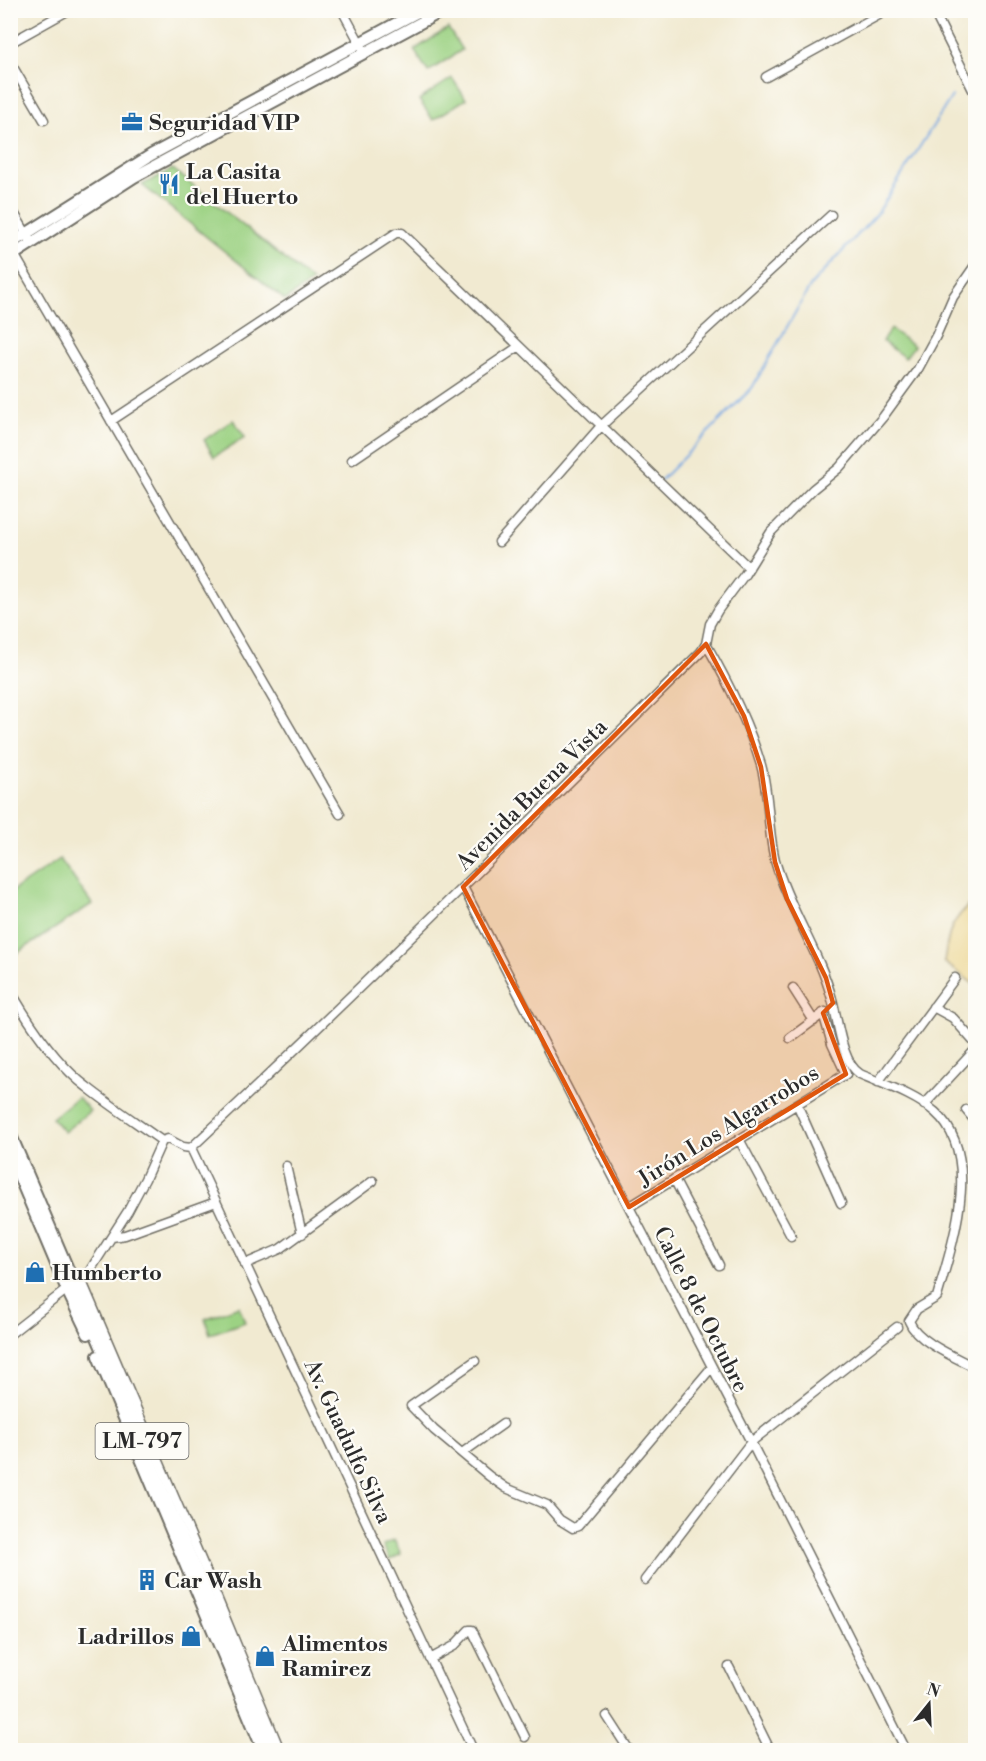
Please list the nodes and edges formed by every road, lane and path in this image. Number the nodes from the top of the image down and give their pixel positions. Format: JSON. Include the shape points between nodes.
{"nodes":[{"id":1,"x":69,"y":10,"type":"edge"},
{"id":2,"x":342,"y":10,"type":"edge"},
{"id":3,"x":421,"y":10,"type":"edge"},
{"id":4,"x":444,"y":10,"type":"edge"},
{"id":5,"x":888,"y":10,"type":"edge"},
{"id":6,"x":933,"y":10,"type":"edge"},
{"id":7,"x":10,"y":43,"type":"edge"},
{"id":8,"x":363,"y":47,"type":"junction"},
{"id":9,"x":10,"y":62,"type":"edge"},
{"id":10,"x":766,"y":77,"type":"dead end"},
{"id":11,"x":975,"y":96,"type":"edge"},
{"id":12,"x":44,"y":120,"type":"dead end"},
{"id":13,"x":10,"y":206,"type":"edge"},
{"id":14,"x":831,"y":215,"type":"dead end"},
{"id":15,"x":29,"y":238,"type":"junction"},
{"id":16,"x":12,"y":252,"type":"edge"},
{"id":17,"x":975,"y":264,"type":"edge"},
{"id":18,"x":518,"y":347,"type":"junction"},
{"id":19,"x":111,"y":421,"type":"junction"},
{"id":20,"x":601,"y":426,"type":"junction"},
{"id":21,"x":352,"y":460,"type":"dead end"},
{"id":22,"x":499,"y":542,"type":"dead end"},
{"id":23,"x":749,"y":568,"type":"junction"},
{"id":24,"x":706,"y":644,"type":"junction"},
{"id":25,"x":340,"y":814,"type":"dead end"},
{"id":26,"x":463,"y":887,"type":"junction"},
{"id":27,"x":955,"y":978,"type":"dead end"},
{"id":28,"x":793,"y":988,"type":"dead end"},
{"id":29,"x":10,"y":990,"type":"edge"},
{"id":30,"x":833,"y":1003,"type":"junction"},
{"id":31,"x":933,"y":1007,"type":"junction"},
{"id":32,"x":823,"y":1013,"type":"junction"},
{"id":33,"x":814,"y":1021,"type":"junction"},
{"id":34,"x":790,"y":1038,"type":"dead end"},
{"id":35,"x":975,"y":1046,"type":"edge"},
{"id":36,"x":878,"y":1082,"type":"junction"},
{"id":37,"x":797,"y":1104,"type":"junction"},
{"id":38,"x":924,"y":1105,"type":"junction"},
{"id":39,"x":966,"y":1110,"type":"dead end"},
{"id":40,"x":975,"y":1122,"type":"edge"},
{"id":41,"x":10,"y":1133,"type":"edge"},
{"id":42,"x":739,"y":1139,"type":"junction"},
{"id":43,"x":162,"y":1141,"type":"junction"},
{"id":44,"x":191,"y":1148,"type":"junction"},
{"id":45,"x":10,"y":1155,"type":"edge"},
{"id":46,"x":286,"y":1166,"type":"dead end"},
{"id":47,"x":674,"y":1179,"type":"junction"},
{"id":48,"x":373,"y":1181,"type":"dead end"},
{"id":49,"x":216,"y":1202,"type":"junction"},
{"id":50,"x":841,"y":1203,"type":"dead end"},
{"id":51,"x":629,"y":1207,"type":"junction"},
{"id":52,"x":302,"y":1234,"type":"junction"},
{"id":53,"x":791,"y":1236,"type":"dead end"},
{"id":54,"x":112,"y":1237,"type":"junction"},
{"id":55,"x":245,"y":1264,"type":"junction"},
{"id":56,"x":719,"y":1264,"type":"dead end"},
{"id":57,"x":74,"y":1285,"type":"junction"},
{"id":58,"x":897,"y":1327,"type":"dead end"},
{"id":59,"x":10,"y":1334,"type":"edge"},
{"id":60,"x":475,"y":1362,"type":"dead end"},
{"id":61,"x":712,"y":1367,"type":"junction"},
{"id":62,"x":975,"y":1368,"type":"edge"},
{"id":63,"x":503,"y":1424,"type":"dead end"},
{"id":64,"x":751,"y":1442,"type":"junction"},
{"id":65,"x":142,"y":1451,"type":"junction"},
{"id":66,"x":462,"y":1453,"type":"junction"},
{"id":67,"x":645,"y":1580,"type":"dead end"},
{"id":68,"x":430,"y":1659,"type":"junction"},
{"id":69,"x":729,"y":1667,"type":"dead end"},
{"id":70,"x":607,"y":1716,"type":"dead end"},
{"id":71,"x":525,"y":1737,"type":"dead end"},
{"id":72,"x":263,"y":1750,"type":"edge"},
{"id":73,"x":273,"y":1750,"type":"edge"},
{"id":74,"x":280,"y":1750,"type":"edge"},
{"id":75,"x":472,"y":1750,"type":"edge"},
{"id":76,"x":629,"y":1750,"type":"edge"},
{"id":77,"x":770,"y":1750,"type":"edge"},
{"id":78,"x":906,"y":1750,"type":"edge"}],
"edges":[{"from":1,"to":7,"type":"street"},
{"from":2,"to":8,"type":"street"},
{"from":3,"to":8,"type":"main road"},
{"from":4,"to":8,"type":"main road"},
{"from":5,"to":10,"type":"street"},
{"from":6,"to":11,"type":"street"},
{"from":8,"to":15,"type":"main road","via":[[151,155]]},
{"from":9,"to":12,"type":"street"},
{"from":13,"to":15,"type":"street"},
{"from":14,"to":20,"type":"street"},
{"from":15,"to":16,"type":"main road"},
{"from":16,"to":19,"type":"street"},
{"from":17,"to":23,"type":"street","name":"Avenida Buena Vista","via":[[953,297],[918,369],[883,417],[838,468],[778,524]]},
{"from":18,"to":19,"type":"street","via":[[399,232]]},
{"from":18,"to":20,"type":"street"},
{"from":18,"to":21,"type":"street"},
{"from":19,"to":25,"type":"street"},
{"from":20,"to":22,"type":"street"},
{"from":20,"to":23,"type":"street"},
{"from":23,"to":24,"type":"street","name":"Avenida Buena Vista","via":[[710,624]]},
{"from":24,"to":26,"type":"street","name":"Avenida Buena Vista"},
{"from":24,"to":30,"type":"street","via":[[744,716],[761,767],[775,862],[826,978]]},
{"from":26,"to":44,"type":"street","name":"Avenida Buena Vista"},
{"from":26,"to":51,"type":"street","name":"Calle 8 de Octubre"},
{"from":27,"to":31,"type":"street"},
{"from":28,"to":33,"type":"street"},
{"from":29,"to":43,"type":"street","via":[[66,1068],[86,1087]]},
{"from":30,"to":32,"type":"street"},
{"from":30,"to":36,"type":"street","via":[[851,1064],[855,1071]]},
{"from":31,"to":35,"type":"street","via":[[953,1018]]},
{"from":31,"to":36,"type":"street"},
{"from":32,"to":33,"type":"street"},
{"from":32,"to":37,"type":"street","name":"Jirón Los Algarrobos","via":[[846,1074]]},
{"from":33,"to":34,"type":"street"},
{"from":35,"to":38,"type":"street"},
{"from":36,"to":38,"type":"street"},
{"from":37,"to":42,"type":"street","name":"Jirón Los Algarrobos"},
{"from":37,"to":50,"type":"street"},
{"from":38,"to":62,"type":"street","via":[[935,1113],[957,1146],[961,1189],[959,1213],[937,1297],[917,1309],[909,1321],[912,1329],[942,1352]]},
{"from":39,"to":40,"type":"street"},
{"from":41,"to":57,"type":"main road","number":"LM-797"},
{"from":42,"to":47,"type":"street","name":"Jirón Los Algarrobos"},
{"from":42,"to":53,"type":"street"},
{"from":43,"to":44,"type":"street","via":[[168,1139]]},
{"from":43,"to":54,"type":"street"},
{"from":44,"to":49,"type":"street","name":"Av. Guadulfo Silva"},
{"from":45,"to":57,"type":"main road","number":"LM-797"},
{"from":46,"to":52,"type":"street"},
{"from":47,"to":51,"type":"street","name":"Jirón Los Algarrobos"},
{"from":47,"to":56,"type":"street"},
{"from":48,"to":52,"type":"street"},
{"from":49,"to":54,"type":"street"},
{"from":49,"to":55,"type":"street","name":"Av. Guadulfo Silva"},
{"from":51,"to":61,"type":"street","name":"Calle 8 de Octubre"},
{"from":52,"to":55,"type":"street","via":[[280,1249]]},
{"from":54,"to":57,"type":"street"},
{"from":55,"to":68,"type":"street","name":"Av. Guadulfo Silva"},
{"from":57,"to":59,"type":"street"},
{"from":57,"to":65,"type":"main road","number":"LM-797"},
{"from":57,"to":74,"type":"street","via":[[209,1578]]},
{"from":58,"to":64,"type":"street"},
{"from":60,"to":66,"type":"street","via":[[411,1406]]},
{"from":61,"to":64,"type":"street","name":"Calle 8 de Octubre"},
{"from":61,"to":66,"type":"street","via":[[573,1528],[547,1505],[506,1488]]},
{"from":63,"to":66,"type":"street"},
{"from":64,"to":67,"type":"street"},
{"from":64,"to":78,"type":"street","name":"Calle 8 de Octubre"},
{"from":65,"to":72,"type":"main road","number":"LM-797"},
{"from":65,"to":73,"type":"main road","number":"LM-797"},
{"from":68,"to":71,"type":"street","via":[[472,1630]]},
{"from":68,"to":75,"type":"street","name":"Av. Guadulfo Silva"},
{"from":69,"to":77,"type":"street"},
{"from":70,"to":76,"type":"street"}]}
